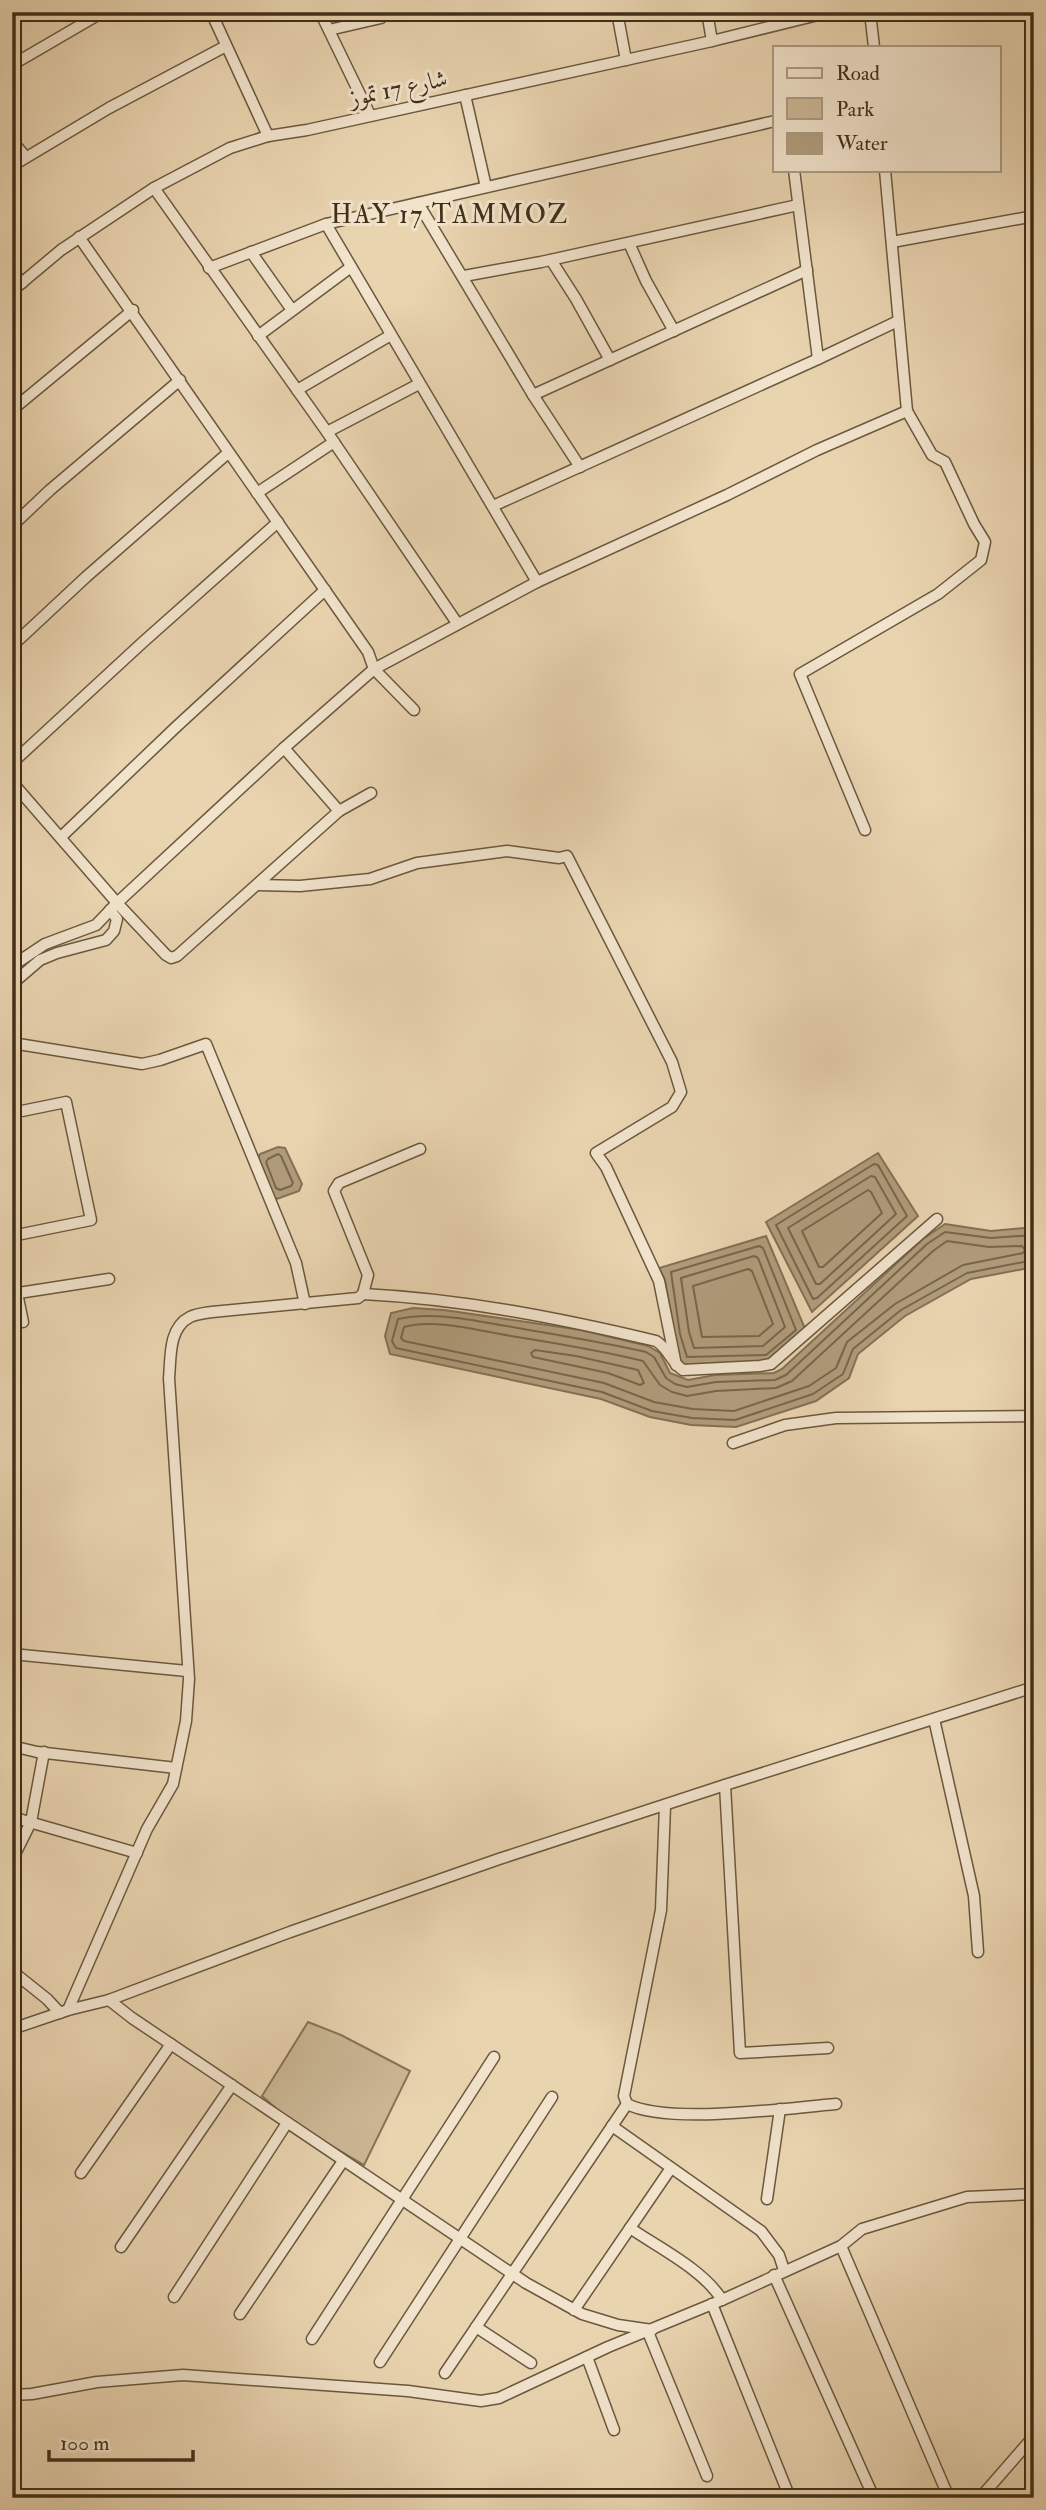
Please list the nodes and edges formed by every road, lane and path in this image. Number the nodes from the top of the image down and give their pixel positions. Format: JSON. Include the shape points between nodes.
{"nodes":[{"id":1,"x":103,"y":12,"type":"edge"},
{"id":2,"x":211,"y":12,"type":"edge"},
{"id":3,"x":320,"y":12,"type":"edge"},
{"id":4,"x":406,"y":12,"type":"edge"},
{"id":5,"x":617,"y":12,"type":"edge"},
{"id":6,"x":707,"y":12,"type":"edge"},
{"id":7,"x":830,"y":12,"type":"edge"},
{"id":8,"x":870,"y":12,"type":"edge"},
{"id":9,"x":394,"y":15,"type":"dead end"},
{"id":10,"x":381,"y":18,"type":"dead end"},
{"id":11,"x":328,"y":30,"type":"junction"},
{"id":12,"x":712,"y":41,"type":"junction"},
{"id":13,"x":226,"y":46,"type":"junction"},
{"id":14,"x":874,"y":46,"type":"edge"},
{"id":15,"x":626,"y":60,"type":"junction"},
{"id":16,"x":12,"y":65,"type":"edge"},
{"id":17,"x":465,"y":95,"type":"junction"},
{"id":18,"x":370,"y":115,"type":"junction"},
{"id":19,"x":773,"y":121,"type":"edge"},
{"id":20,"x":268,"y":136,"type":"junction"},
{"id":21,"x":12,"y":141,"type":"edge"},
{"id":22,"x":26,"y":156,"type":"junction"},
{"id":23,"x":12,"y":166,"type":"edge"},
{"id":24,"x":793,"y":172,"type":"edge"},
{"id":25,"x":886,"y":172,"type":"edge"},
{"id":26,"x":486,"y":187,"type":"junction"},
{"id":27,"x":154,"y":188,"type":"junction"},
{"id":28,"x":418,"y":203,"type":"junction"},
{"id":29,"x":799,"y":205,"type":"junction"},
{"id":30,"x":1034,"y":216,"type":"edge"},
{"id":31,"x":326,"y":224,"type":"junction"},
{"id":32,"x":79,"y":237,"type":"junction"},
{"id":33,"x":892,"y":242,"type":"junction"},
{"id":34,"x":629,"y":243,"type":"junction"},
{"id":35,"x":251,"y":252,"type":"junction"},
{"id":36,"x":551,"y":260,"type":"junction"},
{"id":37,"x":351,"y":267,"type":"junction"},
{"id":38,"x":209,"y":268,"type":"junction"},
{"id":39,"x":807,"y":270,"type":"junction"},
{"id":40,"x":12,"y":271,"type":"edge"},
{"id":41,"x":464,"y":276,"type":"junction"},
{"id":42,"x":22,"y":283,"type":"junction"},
{"id":43,"x":12,"y":291,"type":"edge"},
{"id":44,"x":133,"y":310,"type":"junction"},
{"id":45,"x":292,"y":310,"type":"junction"},
{"id":46,"x":898,"y":321,"type":"junction"},
{"id":47,"x":674,"y":331,"type":"junction"},
{"id":48,"x":390,"y":335,"type":"junction"},
{"id":49,"x":258,"y":336,"type":"junction"},
{"id":50,"x":818,"y":359,"type":"junction"},
{"id":51,"x":610,"y":360,"type":"junction"},
{"id":52,"x":180,"y":380,"type":"junction"},
{"id":53,"x":419,"y":384,"type":"junction"},
{"id":54,"x":297,"y":390,"type":"junction"},
{"id":55,"x":533,"y":394,"type":"junction"},
{"id":56,"x":12,"y":410,"type":"edge"},
{"id":57,"x":906,"y":411,"type":"junction"},
{"id":58,"x":327,"y":432,"type":"junction"},
{"id":59,"x":334,"y":442,"type":"junction"},
{"id":60,"x":228,"y":453,"type":"junction"},
{"id":61,"x":580,"y":467,"type":"junction"},
{"id":62,"x":257,"y":493,"type":"junction"},
{"id":63,"x":492,"y":506,"type":"junction"},
{"id":64,"x":278,"y":522,"type":"junction"},
{"id":65,"x":12,"y":526,"type":"edge"},
{"id":66,"x":537,"y":582,"type":"junction"},
{"id":67,"x":325,"y":590,"type":"junction"},
{"id":68,"x":457,"y":623,"type":"junction"},
{"id":69,"x":12,"y":646,"type":"edge"},
{"id":70,"x":374,"y":669,"type":"junction"},
{"id":71,"x":414,"y":710,"type":"dead end"},
{"id":72,"x":284,"y":748,"type":"junction"},
{"id":73,"x":12,"y":764,"type":"edge"},
{"id":74,"x":12,"y":782,"type":"edge"},
{"id":75,"x":371,"y":793,"type":"dead end"},
{"id":76,"x":339,"y":811,"type":"junction"},
{"id":77,"x":865,"y":830,"type":"dead end"},
{"id":78,"x":61,"y":837,"type":"junction"},
{"id":79,"x":258,"y":885,"type":"junction"},
{"id":80,"x":114,"y":906,"type":"junction"},
{"id":81,"x":12,"y":966,"type":"edge"},
{"id":82,"x":12,"y":984,"type":"edge"},
{"id":83,"x":12,"y":1043,"type":"edge"},
{"id":84,"x":12,"y":1113,"type":"edge"},
{"id":85,"x":420,"y":1149,"type":"dead end"},
{"id":86,"x":937,"y":1219,"type":"dead end"},
{"id":87,"x":12,"y":1236,"type":"edge"},
{"id":88,"x":12,"y":1269,"type":"edge"},
{"id":89,"x":109,"y":1279,"type":"dead end"},
{"id":90,"x":15,"y":1294,"type":"edge"},
{"id":91,"x":363,"y":1294,"type":"junction"},
{"id":92,"x":305,"y":1304,"type":"junction"},
{"id":93,"x":23,"y":1322,"type":"dead end"},
{"id":94,"x":676,"y":1365,"type":"junction"},
{"id":95,"x":1034,"y":1416,"type":"edge"},
{"id":96,"x":733,"y":1443,"type":"dead end"},
{"id":97,"x":12,"y":1654,"type":"edge"},
{"id":98,"x":187,"y":1671,"type":"junction"},
{"id":99,"x":1034,"y":1687,"type":"edge"},
{"id":100,"x":934,"y":1720,"type":"junction"},
{"id":101,"x":12,"y":1746,"type":"edge"},
{"id":102,"x":44,"y":1752,"type":"junction"},
{"id":103,"x":177,"y":1768,"type":"junction"},
{"id":104,"x":724,"y":1784,"type":"junction"},
{"id":105,"x":665,"y":1806,"type":"junction"},
{"id":106,"x":12,"y":1817,"type":"edge"},
{"id":107,"x":31,"y":1822,"type":"junction"},
{"id":108,"x":137,"y":1853,"type":"junction"},
{"id":109,"x":12,"y":1860,"type":"edge"},
{"id":110,"x":978,"y":1952,"type":"dead end"},
{"id":111,"x":12,"y":1971,"type":"edge"},
{"id":112,"x":109,"y":2000,"type":"junction"},
{"id":113,"x":64,"y":2012,"type":"junction"},
{"id":114,"x":12,"y":2029,"type":"edge"},
{"id":115,"x":171,"y":2044,"type":"junction"},
{"id":116,"x":828,"y":2048,"type":"dead end"},
{"id":117,"x":494,"y":2057,"type":"dead end"},
{"id":118,"x":232,"y":2085,"type":"junction"},
{"id":119,"x":552,"y":2096,"type":"dead end"},
{"id":120,"x":627,"y":2104,"type":"junction"},
{"id":121,"x":836,"y":2104,"type":"dead end"},
{"id":122,"x":780,"y":2109,"type":"junction"},
{"id":123,"x":287,"y":2123,"type":"junction"},
{"id":124,"x":612,"y":2126,"type":"junction"},
{"id":125,"x":343,"y":2161,"type":"junction"},
{"id":126,"x":671,"y":2168,"type":"junction"},
{"id":127,"x":81,"y":2173,"type":"dead end"},
{"id":128,"x":1034,"y":2194,"type":"edge"},
{"id":129,"x":767,"y":2199,"type":"dead end"},
{"id":130,"x":402,"y":2201,"type":"junction"},
{"id":131,"x":631,"y":2228,"type":"junction"},
{"id":132,"x":460,"y":2239,"type":"junction"},
{"id":133,"x":841,"y":2246,"type":"junction"},
{"id":134,"x":121,"y":2247,"type":"dead end"},
{"id":135,"x":779,"y":2272,"type":"junction"},
{"id":136,"x":512,"y":2274,"type":"junction"},
{"id":137,"x":174,"y":2297,"type":"dead end"},
{"id":138,"x":717,"y":2302,"type":"junction"},
{"id":139,"x":575,"y":2310,"type":"junction"},
{"id":140,"x":240,"y":2314,"type":"dead end"},
{"id":141,"x":476,"y":2328,"type":"junction"},
{"id":142,"x":650,"y":2331,"type":"junction"},
{"id":143,"x":312,"y":2339,"type":"dead end"},
{"id":144,"x":587,"y":2357,"type":"junction"},
{"id":145,"x":380,"y":2362,"type":"dead end"},
{"id":146,"x":531,"y":2363,"type":"dead end"},
{"id":147,"x":445,"y":2374,"type":"dead end"},
{"id":148,"x":12,"y":2395,"type":"edge"},
{"id":149,"x":614,"y":2430,"type":"dead end"},
{"id":150,"x":1034,"y":2436,"type":"edge"},
{"id":151,"x":707,"y":2476,"type":"dead end"},
{"id":152,"x":790,"y":2498,"type":"edge"},
{"id":153,"x":874,"y":2498,"type":"edge"},
{"id":154,"x":949,"y":2498,"type":"edge"},
{"id":155,"x":980,"y":2498,"type":"edge"}],
"edges":[{"from":1,"to":16,"type":"street"},
{"from":2,"to":13,"type":"street"},
{"from":3,"to":11,"type":"street"},
{"from":4,"to":9,"type":"street"},
{"from":5,"to":15,"type":"street"},
{"from":6,"to":12,"type":"street"},
{"from":7,"to":12,"type":"street","name":"شارع 17 تموز"},
{"from":8,"to":14,"type":"street"},
{"from":10,"to":11,"type":"street"},
{"from":11,"to":18,"type":"street"},
{"from":12,"to":15,"type":"street","name":"شارع 17 تموز"},
{"from":13,"to":20,"type":"street"},
{"from":13,"to":22,"type":"street"},
{"from":15,"to":17,"type":"street","name":"شارع 17 تموز"},
{"from":17,"to":18,"type":"street","name":"شارع 17 تموز"},
{"from":17,"to":26,"type":"street"},
{"from":18,"to":20,"type":"street","name":"شارع 17 تموز"},
{"from":19,"to":26,"type":"street"},
{"from":20,"to":27,"type":"street","name":"شارع 17 تموز","via":[[230,149]]},
{"from":21,"to":22,"type":"street"},
{"from":22,"to":23,"type":"street"},
{"from":24,"to":29,"type":"street"},
{"from":25,"to":33,"type":"street"},
{"from":26,"to":28,"type":"street"},
{"from":27,"to":32,"type":"street","name":"شارع 17 تموز"},
{"from":27,"to":38,"type":"street"},
{"from":28,"to":31,"type":"street"},
{"from":28,"to":41,"type":"street"},
{"from":29,"to":34,"type":"street"},
{"from":29,"to":39,"type":"street"},
{"from":30,"to":33,"type":"street"},
{"from":31,"to":35,"type":"street"},
{"from":31,"to":37,"type":"street"},
{"from":32,"to":42,"type":"street","name":"شارع 17 تموز"},
{"from":32,"to":44,"type":"street"},
{"from":33,"to":46,"type":"street"},
{"from":34,"to":36,"type":"street"},
{"from":34,"to":47,"type":"street"},
{"from":35,"to":38,"type":"street"},
{"from":35,"to":45,"type":"street"},
{"from":36,"to":41,"type":"street"},
{"from":36,"to":51,"type":"street"},
{"from":37,"to":45,"type":"street"},
{"from":37,"to":48,"type":"street"},
{"from":38,"to":49,"type":"street"},
{"from":39,"to":47,"type":"street"},
{"from":39,"to":50,"type":"street"},
{"from":40,"to":42,"type":"street"},
{"from":41,"to":55,"type":"street"},
{"from":42,"to":43,"type":"street","name":"شارع 17 تموز"},
{"from":44,"to":52,"type":"street"},
{"from":44,"to":56,"type":"street"},
{"from":45,"to":49,"type":"street"},
{"from":46,"to":50,"type":"street"},
{"from":46,"to":57,"type":"street"},
{"from":47,"to":51,"type":"street"},
{"from":48,"to":53,"type":"street"},
{"from":48,"to":54,"type":"street"},
{"from":49,"to":54,"type":"street"},
{"from":50,"to":61,"type":"street"},
{"from":51,"to":55,"type":"street"},
{"from":52,"to":60,"type":"street"},
{"from":52,"to":65,"type":"street"},
{"from":53,"to":58,"type":"street"},
{"from":53,"to":63,"type":"street"},
{"from":54,"to":58,"type":"street"},
{"from":55,"to":61,"type":"street"},
{"from":57,"to":66,"type":"street"},
{"from":57,"to":77,"type":"street","via":[[932,455],[945,462],[985,542],[981,560],[938,594],[800,674]]},
{"from":58,"to":59,"type":"street"},
{"from":59,"to":62,"type":"street"},
{"from":59,"to":68,"type":"street"},
{"from":60,"to":62,"type":"street"},
{"from":60,"to":69,"type":"street"},
{"from":61,"to":63,"type":"street"},
{"from":62,"to":64,"type":"street"},
{"from":63,"to":66,"type":"street"},
{"from":64,"to":67,"type":"street"},
{"from":64,"to":73,"type":"street"},
{"from":66,"to":68,"type":"street"},
{"from":67,"to":70,"type":"street","via":[[368,652]]},
{"from":67,"to":78,"type":"street"},
{"from":68,"to":70,"type":"street"},
{"from":70,"to":71,"type":"street"},
{"from":70,"to":72,"type":"street"},
{"from":72,"to":76,"type":"street"},
{"from":72,"to":80,"type":"street"},
{"from":74,"to":78,"type":"street"},
{"from":75,"to":76,"type":"street"},
{"from":76,"to":79,"type":"street"},
{"from":78,"to":80,"type":"street"},
{"from":79,"to":80,"type":"street","via":[[171,958]]},
{"from":79,"to":94,"type":"street","via":[[300,886],[370,878],[417,863],[507,851],[567,856],[672,1062],[681,1092],[672,1107],[596,1153],[659,1281]]},
{"from":80,"to":81,"type":"street","via":[[96,925],[45,944]]},
{"from":80,"to":82,"type":"street","via":[[117,919],[106,940],[48,956]]},
{"from":83,"to":92,"type":"street","via":[[142,1064],[206,1044],[296,1263]]},
{"from":84,"to":87,"type":"street","via":[[66,1102],[91,1220]]},
{"from":85,"to":91,"type":"street","via":[[339,1183],[334,1191],[368,1275]]},
{"from":86,"to":94,"type":"street","via":[[771,1364],[683,1370]]},
{"from":88,"to":90,"type":"street"},
{"from":89,"to":90,"type":"street"},
{"from":90,"to":93,"type":"street"},
{"from":91,"to":92,"type":"street"},
{"from":91,"to":94,"type":"street","via":[[424,1297],[573,1322],[656,1341]]},
{"from":92,"to":98,"type":"street","via":[[191,1316],[172,1341],[169,1378]]},
{"from":95,"to":96,"type":"street","via":[[836,1418],[785,1425]]},
{"from":97,"to":98,"type":"street"},
{"from":98,"to":103,"type":"street","via":[[189,1696]]},
{"from":99,"to":100,"type":"street"},
{"from":100,"to":104,"type":"street"},
{"from":100,"to":110,"type":"street","via":[[974,1896]]},
{"from":101,"to":102,"type":"street"},
{"from":102,"to":103,"type":"street"},
{"from":102,"to":107,"type":"street"},
{"from":103,"to":108,"type":"street"},
{"from":104,"to":105,"type":"street"},
{"from":104,"to":116,"type":"street","via":[[740,2053]]},
{"from":105,"to":112,"type":"street","via":[[499,1859]]},
{"from":105,"to":120,"type":"street","via":[[661,1910],[624,2096]]},
{"from":106,"to":107,"type":"street"},
{"from":107,"to":108,"type":"street"},
{"from":107,"to":109,"type":"street"},
{"from":108,"to":113,"type":"street"},
{"from":111,"to":113,"type":"street"},
{"from":112,"to":113,"type":"street"},
{"from":112,"to":115,"type":"street"},
{"from":113,"to":114,"type":"street"},
{"from":115,"to":118,"type":"street"},
{"from":115,"to":127,"type":"street"},
{"from":117,"to":130,"type":"street"},
{"from":118,"to":123,"type":"street"},
{"from":118,"to":134,"type":"street"},
{"from":119,"to":132,"type":"street"},
{"from":120,"to":122,"type":"street","via":[[687,2114]]},
{"from":120,"to":124,"type":"street"},
{"from":121,"to":122,"type":"street"},
{"from":122,"to":129,"type":"street"},
{"from":123,"to":125,"type":"street"},
{"from":123,"to":137,"type":"street"},
{"from":124,"to":126,"type":"street"},
{"from":124,"to":136,"type":"street"},
{"from":125,"to":130,"type":"street"},
{"from":125,"to":140,"type":"street"},
{"from":126,"to":131,"type":"street"},
{"from":126,"to":135,"type":"street","via":[[761,2231],[779,2255]]},
{"from":128,"to":133,"type":"street","via":[[967,2197],[862,2229]]},
{"from":130,"to":132,"type":"street"},
{"from":130,"to":143,"type":"street"},
{"from":131,"to":138,"type":"street","via":[[702,2277],[716,2291]]},
{"from":131,"to":139,"type":"street"},
{"from":132,"to":136,"type":"street"},
{"from":132,"to":145,"type":"street"},
{"from":133,"to":135,"type":"street"},
{"from":133,"to":154,"type":"street"},
{"from":135,"to":138,"type":"street"},
{"from":135,"to":153,"type":"street"},
{"from":136,"to":139,"type":"street"},
{"from":136,"to":141,"type":"street"},
{"from":138,"to":142,"type":"street"},
{"from":138,"to":152,"type":"street"},
{"from":139,"to":142,"type":"street"},
{"from":141,"to":146,"type":"street"},
{"from":141,"to":147,"type":"street"},
{"from":142,"to":144,"type":"street"},
{"from":142,"to":151,"type":"street"},
{"from":144,"to":148,"type":"street","via":[[521,2389],[481,2401],[408,2391],[183,2375]]},
{"from":144,"to":149,"type":"street"},
{"from":150,"to":155,"type":"street"}]}
